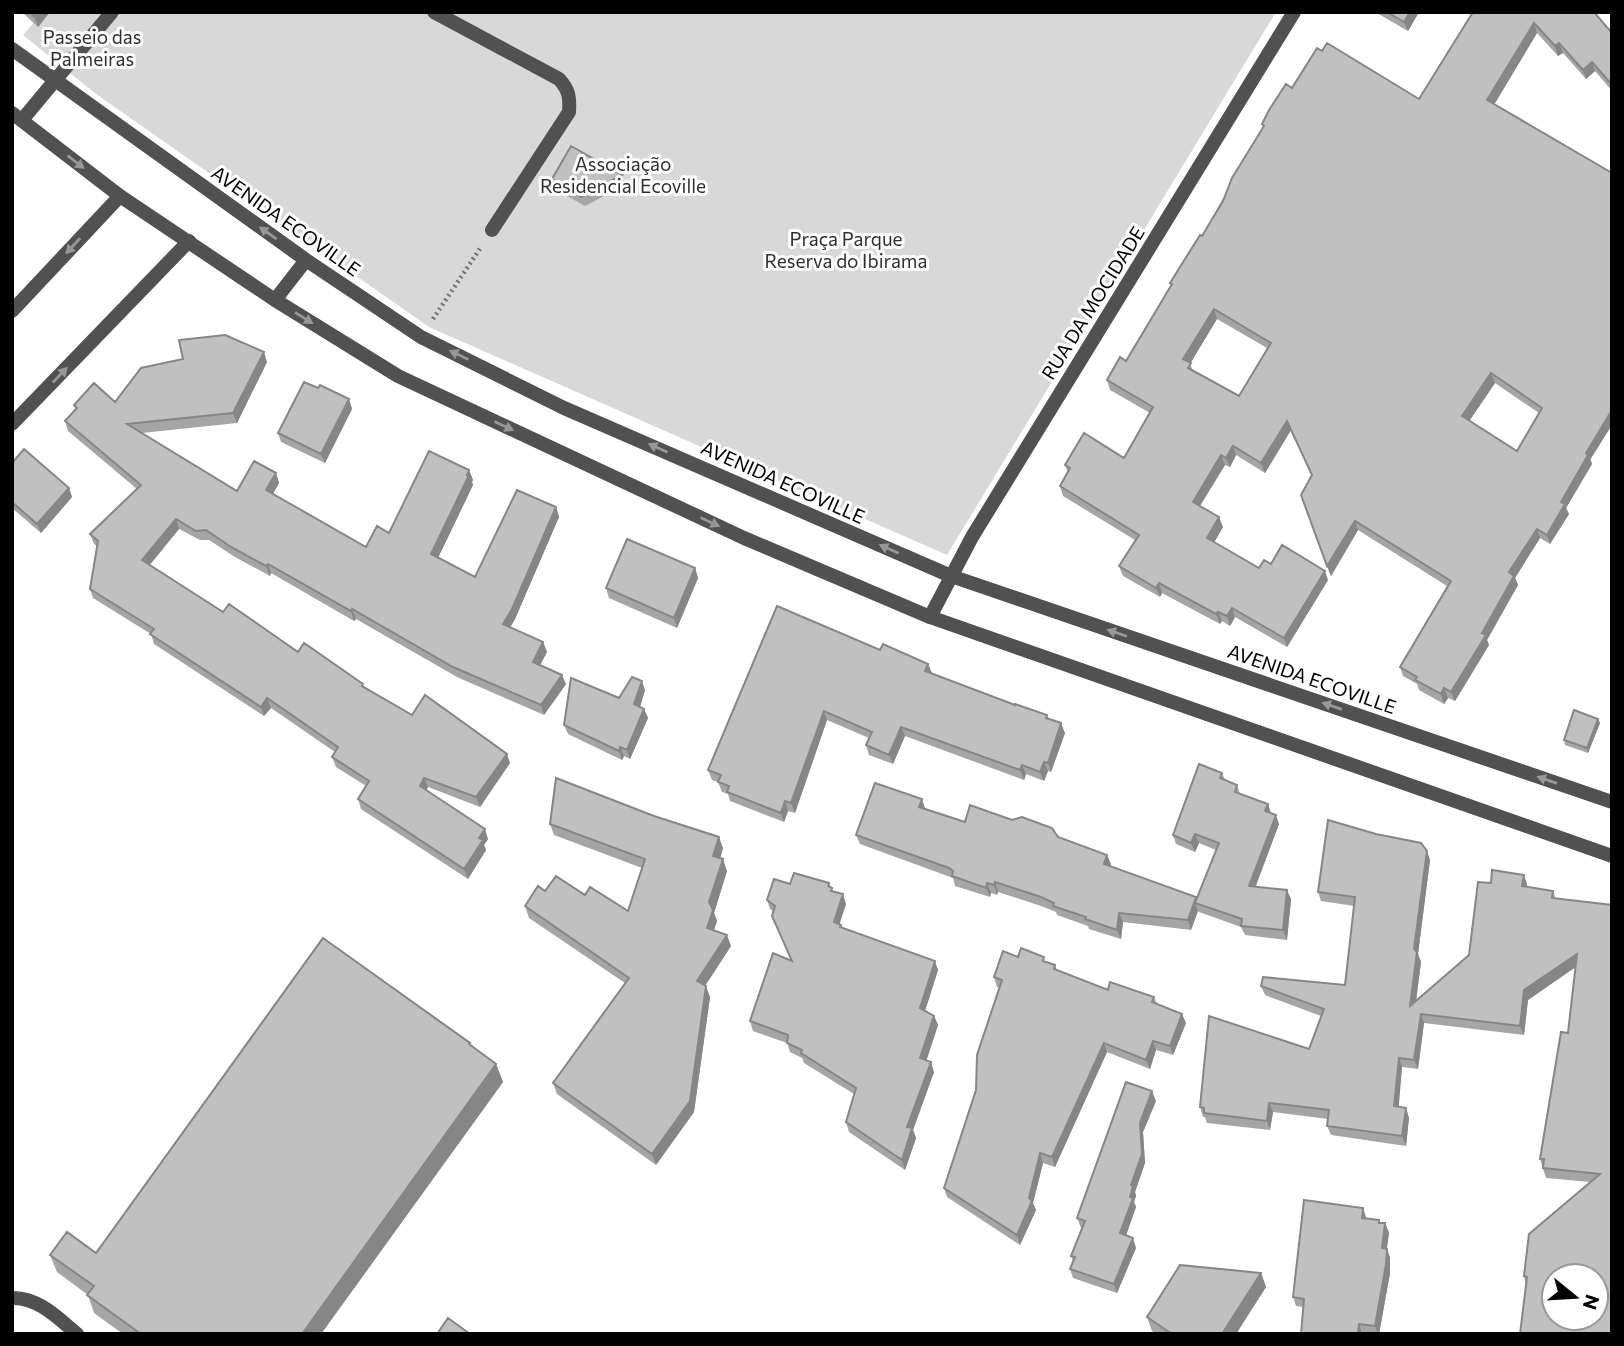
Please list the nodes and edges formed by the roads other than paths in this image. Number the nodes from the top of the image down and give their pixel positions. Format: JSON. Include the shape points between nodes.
{"nodes":[{"id":1,"x":113,"y":12,"type":"edge"},
{"id":2,"x":434,"y":12,"type":"edge"},
{"id":3,"x":1294,"y":12,"type":"edge"},
{"id":4,"x":12,"y":49,"type":"edge"},
{"id":5,"x":53,"y":80,"type":"junction"},
{"id":6,"x":17,"y":116,"type":"edge"},
{"id":7,"x":120,"y":196,"type":"junction"},
{"id":8,"x":492,"y":230,"type":"road end"},
{"id":9,"x":189,"y":242,"type":"junction"},
{"id":10,"x":306,"y":260,"type":"junction"},
{"id":11,"x":275,"y":300,"type":"junction"},
{"id":12,"x":12,"y":311,"type":"edge"},
{"id":13,"x":12,"y":424,"type":"edge"},
{"id":14,"x":951,"y":576,"type":"junction"},
{"id":15,"x":930,"y":617,"type":"junction"},
{"id":16,"x":1612,"y":802,"type":"edge"},
{"id":17,"x":1612,"y":856,"type":"edge"},
{"id":18,"x":12,"y":1298,"type":"edge"},
{"id":19,"x":77,"y":1334,"type":"edge"}],
"edges":[{"from":1,"to":5,"type":"street"},
{"from":2,"to":8,"type":"street","via":[[559,79],[570,99],[569,112]]},
{"from":3,"to":14,"type":"street","name":"RUA DA MOCIDADE"},
{"from":4,"to":5,"type":"street","name":"AVENIDA ECOVILLE"},
{"from":5,"to":6,"type":"street"},
{"from":10,"to":5,"type":"street","name":"AVENIDA ECOVILLE","one_way":true},
{"from":6,"to":7,"type":"street","one_way":true},
{"from":7,"to":9,"type":"street"},
{"from":7,"to":12,"type":"street","one_way":true},
{"from":9,"to":11,"type":"street"},
{"from":13,"to":9,"type":"street","one_way":true},
{"from":10,"to":11,"type":"street"},
{"from":14,"to":10,"type":"street","name":"AVENIDA ECOVILLE","one_way":true,"via":[[564,408],[421,337]]},
{"from":11,"to":15,"type":"street","one_way":true,"via":[[398,376],[765,548]]},
{"from":14,"to":15,"type":"street","name":"RUA DA MOCIDADE"},
{"from":16,"to":14,"type":"street","name":"AVENIDA ECOVILLE","one_way":true},
{"from":15,"to":17,"type":"street"},
{"from":18,"to":19,"type":"street","via":[[42,1306]]}]}
